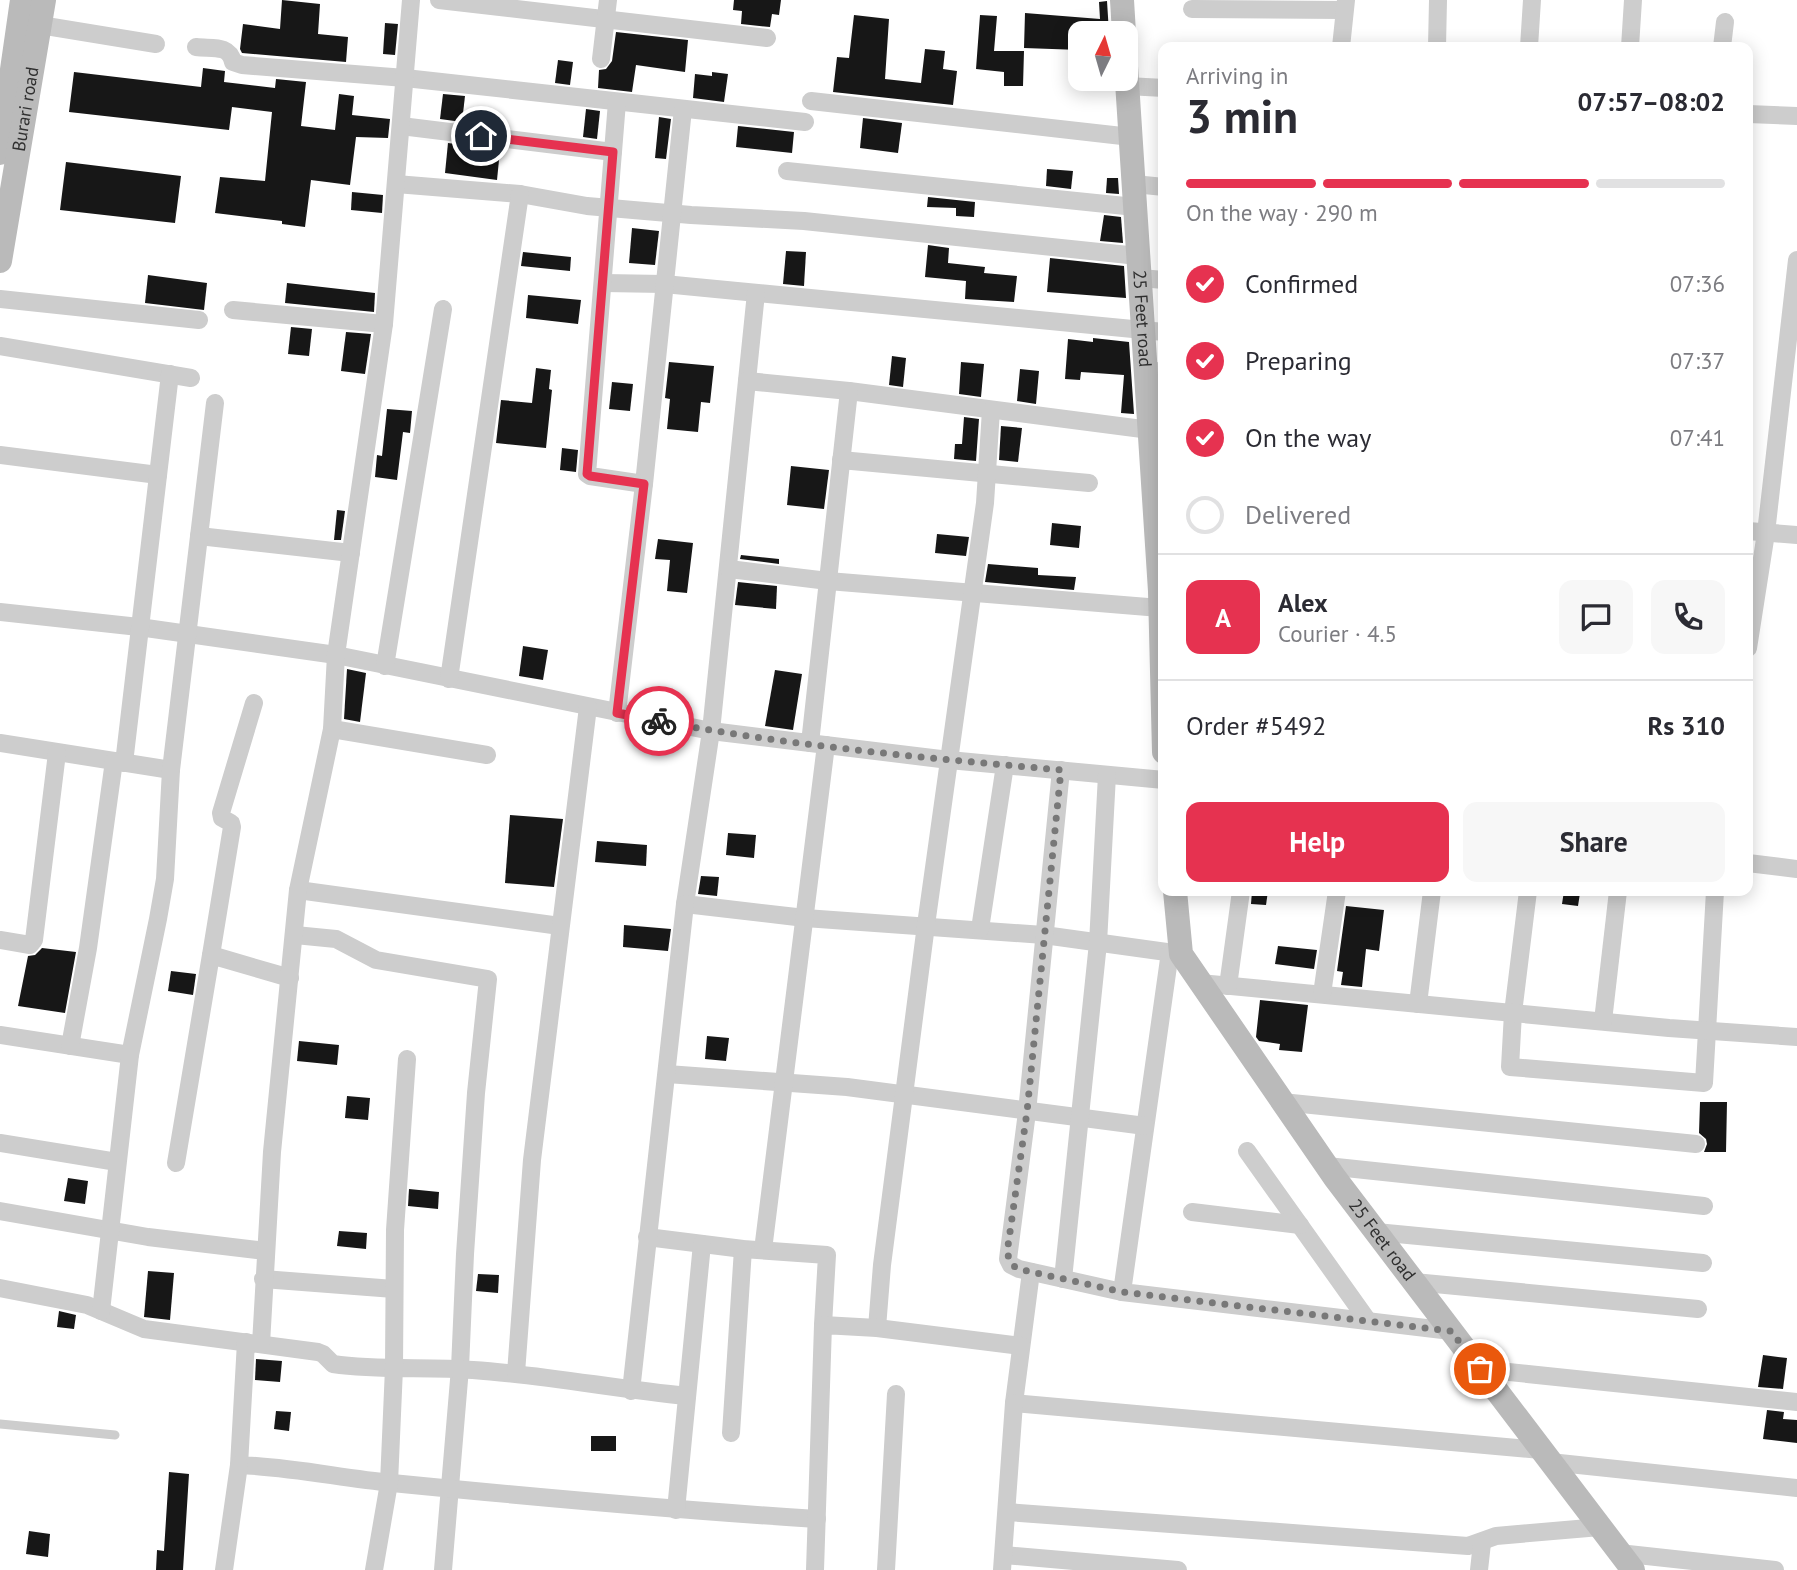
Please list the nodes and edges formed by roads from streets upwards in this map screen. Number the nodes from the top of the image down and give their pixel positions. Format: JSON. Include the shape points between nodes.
{"nodes":[{"id":1,"x":23,"y":0,"type":"edge"},
{"id":2,"x":44,"y":0,"type":"edge"},
{"id":3,"x":411,"y":0,"type":"edge"},
{"id":4,"x":439,"y":0,"type":"edge"},
{"id":5,"x":608,"y":0,"type":"edge"},
{"id":6,"x":1122,"y":0,"type":"edge"},
{"id":7,"x":1438,"y":0,"type":"edge"},
{"id":8,"x":1532,"y":0,"type":"edge"},
{"id":9,"x":1633,"y":0,"type":"edge"},
{"id":10,"x":1345,"y":5,"type":"edge"},
{"id":11,"x":1192,"y":9,"type":"dead end"},
{"id":12,"x":606,"y":21,"type":"junction"},
{"id":13,"x":1123,"y":21,"type":"edge"},
{"id":14,"x":1725,"y":22,"type":"dead end"},
{"id":15,"x":40,"y":25,"type":"junction"},
{"id":16,"x":766,"y":38,"type":"dead end"},
{"id":17,"x":1341,"y":42,"type":"edge"},
{"id":18,"x":1437,"y":42,"type":"edge"},
{"id":19,"x":1529,"y":42,"type":"edge"},
{"id":20,"x":1630,"y":42,"type":"edge"},
{"id":21,"x":1723,"y":42,"type":"edge"},
{"id":22,"x":156,"y":44,"type":"dead end"},
{"id":23,"x":196,"y":47,"type":"dead end"},
{"id":24,"x":601,"y":59,"type":"dead end"},
{"id":25,"x":405,"y":78,"type":"junction"},
{"id":26,"x":1138,"y":87,"type":"edge"},
{"id":27,"x":1158,"y":88,"type":"edge"},
{"id":28,"x":1127,"y":91,"type":"edge"},
{"id":29,"x":811,"y":101,"type":"dead end"},
{"id":30,"x":617,"y":102,"type":"junction"},
{"id":31,"x":683,"y":109,"type":"junction"},
{"id":32,"x":1753,"y":114,"type":"edge"},
{"id":33,"x":1797,"y":116,"type":"edge"},
{"id":34,"x":805,"y":122,"type":"dead end"},
{"id":35,"x":401,"y":126,"type":"junction"},
{"id":36,"x":1131,"y":137,"type":"junction"},
{"id":37,"x":613,"y":152,"type":"junction"},
{"id":38,"x":6,"y":154,"type":"edge"},
{"id":39,"x":787,"y":171,"type":"dead end"},
{"id":40,"x":396,"y":184,"type":"junction"},
{"id":41,"x":1158,"y":189,"type":"edge"},
{"id":42,"x":520,"y":194,"type":"junction"},
{"id":43,"x":1134,"y":195,"type":"junction"},
{"id":44,"x":609,"y":208,"type":"junction"},
{"id":45,"x":673,"y":214,"type":"junction"},
{"id":46,"x":1797,"y":260,"type":"edge"},
{"id":47,"x":0,"y":261,"type":"edge"},
{"id":48,"x":1147,"y":271,"type":"edge"},
{"id":49,"x":604,"y":282,"type":"junction"},
{"id":50,"x":664,"y":284,"type":"junction"},
{"id":51,"x":756,"y":293,"type":"junction"},
{"id":52,"x":0,"y":299,"type":"edge"},
{"id":53,"x":443,"y":309,"type":"dead end"},
{"id":54,"x":233,"y":310,"type":"dead end"},
{"id":55,"x":199,"y":320,"type":"dead end"},
{"id":56,"x":384,"y":324,"type":"junction"},
{"id":57,"x":1153,"y":330,"type":"edge"},
{"id":58,"x":0,"y":346,"type":"edge"},
{"id":59,"x":1155,"y":371,"type":"edge"},
{"id":60,"x":170,"y":374,"type":"junction"},
{"id":61,"x":191,"y":378,"type":"dead end"},
{"id":62,"x":747,"y":381,"type":"junction"},
{"id":63,"x":849,"y":391,"type":"junction"},
{"id":64,"x":215,"y":403,"type":"dead end"},
{"id":65,"x":991,"y":410,"type":"junction"},
{"id":66,"x":1150,"y":430,"type":"junction"},
{"id":67,"x":0,"y":455,"type":"edge"},
{"id":68,"x":841,"y":460,"type":"junction"},
{"id":69,"x":985,"y":474,"type":"junction"},
{"id":70,"x":158,"y":475,"type":"junction"},
{"id":71,"x":1158,"y":481,"type":"edge"},
{"id":72,"x":1090,"y":483,"type":"dead end"},
{"id":73,"x":644,"y":484,"type":"junction"},
{"id":74,"x":1757,"y":532,"type":"edge"},
{"id":75,"x":199,"y":536,"type":"junction"},
{"id":76,"x":1797,"y":536,"type":"edge"},
{"id":77,"x":351,"y":553,"type":"junction"},
{"id":78,"x":729,"y":569,"type":"junction"},
{"id":79,"x":828,"y":581,"type":"junction"},
{"id":80,"x":1753,"y":584,"type":"edge"},
{"id":81,"x":973,"y":591,"type":"junction"},
{"id":82,"x":1158,"y":608,"type":"edge"},
{"id":83,"x":0,"y":612,"type":"edge"},
{"id":84,"x":139,"y":627,"type":"junction"},
{"id":85,"x":187,"y":634,"type":"junction"},
{"id":86,"x":336,"y":656,"type":"junction"},
{"id":87,"x":385,"y":666,"type":"junction"},
{"id":88,"x":449,"y":679,"type":"junction"},
{"id":89,"x":254,"y":703,"type":"dead end"},
{"id":90,"x":588,"y":707,"type":"junction"},
{"id":91,"x":617,"y":713,"type":"junction"},
{"id":92,"x":331,"y":729,"type":"junction"},
{"id":93,"x":711,"y":731,"type":"junction"},
{"id":94,"x":0,"y":743,"type":"edge"},
{"id":95,"x":818,"y":744,"type":"junction"},
{"id":96,"x":57,"y":752,"type":"junction"},
{"id":97,"x":486,"y":755,"type":"dead end"},
{"id":98,"x":949,"y":760,"type":"junction"},
{"id":99,"x":119,"y":762,"type":"junction"},
{"id":100,"x":1005,"y":765,"type":"junction"},
{"id":101,"x":172,"y":770,"type":"junction"},
{"id":102,"x":1061,"y":770,"type":"junction"},
{"id":103,"x":1107,"y":775,"type":"junction"},
{"id":104,"x":1158,"y":779,"type":"edge"},
{"id":105,"x":1753,"y":864,"type":"edge"},
{"id":106,"x":1797,"y":869,"type":"edge"},
{"id":107,"x":298,"y":890,"type":"junction"},
{"id":108,"x":1175,"y":896,"type":"edge"},
{"id":109,"x":1240,"y":896,"type":"edge"},
{"id":110,"x":1336,"y":896,"type":"edge"},
{"id":111,"x":1431,"y":896,"type":"edge"},
{"id":112,"x":1527,"y":896,"type":"edge"},
{"id":113,"x":1617,"y":896,"type":"edge"},
{"id":114,"x":1715,"y":896,"type":"edge"},
{"id":115,"x":685,"y":904,"type":"junction"},
{"id":116,"x":805,"y":918,"type":"junction"},
{"id":117,"x":926,"y":925,"type":"junction"},
{"id":118,"x":560,"y":926,"type":"junction"},
{"id":119,"x":980,"y":929,"type":"junction"},
{"id":120,"x":295,"y":935,"type":"junction"},
{"id":121,"x":1044,"y":935,"type":"junction"},
{"id":122,"x":0,"y":940,"type":"edge"},
{"id":123,"x":1098,"y":943,"type":"junction"},
{"id":124,"x":1175,"y":953,"type":"junction"},
{"id":125,"x":211,"y":955,"type":"junction"},
{"id":126,"x":290,"y":978,"type":"junction"},
{"id":127,"x":1200,"y":983,"type":"junction"},
{"id":128,"x":1228,"y":986,"type":"junction"},
{"id":129,"x":1322,"y":994,"type":"junction"},
{"id":130,"x":1418,"y":1004,"type":"junction"},
{"id":131,"x":1513,"y":1013,"type":"junction"},
{"id":132,"x":1603,"y":1021,"type":"junction"},
{"id":133,"x":1707,"y":1030,"type":"junction"},
{"id":134,"x":0,"y":1035,"type":"edge"},
{"id":135,"x":1797,"y":1037,"type":"edge"},
{"id":136,"x":70,"y":1046,"type":"junction"},
{"id":137,"x":130,"y":1055,"type":"junction"},
{"id":138,"x":407,"y":1059,"type":"dead end"},
{"id":139,"x":667,"y":1074,"type":"junction"},
{"id":140,"x":783,"y":1082,"type":"junction"},
{"id":141,"x":904,"y":1096,"type":"junction"},
{"id":142,"x":1282,"y":1102,"type":"junction"},
{"id":143,"x":1027,"y":1112,"type":"junction"},
{"id":144,"x":1080,"y":1118,"type":"junction"},
{"id":145,"x":1145,"y":1126,"type":"junction"},
{"id":146,"x":0,"y":1143,"type":"edge"},
{"id":147,"x":1696,"y":1144,"type":"dead end"},
{"id":148,"x":1247,"y":1151,"type":"dead end"},
{"id":149,"x":117,"y":1162,"type":"junction"},
{"id":150,"x":176,"y":1163,"type":"dead end"},
{"id":151,"x":1327,"y":1166,"type":"junction"},
{"id":152,"x":1704,"y":1206,"type":"dead end"},
{"id":153,"x":0,"y":1210,"type":"edge"},
{"id":154,"x":1192,"y":1212,"type":"dead end"},
{"id":155,"x":1300,"y":1226,"type":"junction"},
{"id":156,"x":111,"y":1228,"type":"junction"},
{"id":157,"x":1376,"y":1232,"type":"junction"},
{"id":158,"x":647,"y":1237,"type":"junction"},
{"id":159,"x":702,"y":1244,"type":"junction"},
{"id":160,"x":743,"y":1248,"type":"junction"},
{"id":161,"x":763,"y":1250,"type":"junction"},
{"id":162,"x":266,"y":1251,"type":"junction"},
{"id":163,"x":1703,"y":1262,"type":"dead end"},
{"id":164,"x":1031,"y":1272,"type":"junction"},
{"id":165,"x":264,"y":1279,"type":"junction"},
{"id":166,"x":1063,"y":1279,"type":"junction"},
{"id":167,"x":1414,"y":1282,"type":"junction"},
{"id":168,"x":0,"y":1289,"type":"edge"},
{"id":169,"x":394,"y":1289,"type":"junction"},
{"id":170,"x":1122,"y":1292,"type":"junction"},
{"id":171,"x":1698,"y":1309,"type":"dead end"},
{"id":172,"x":101,"y":1311,"type":"junction"},
{"id":173,"x":1368,"y":1321,"type":"junction"},
{"id":174,"x":823,"y":1325,"type":"junction"},
{"id":175,"x":877,"y":1328,"type":"junction"},
{"id":176,"x":1451,"y":1331,"type":"junction"},
{"id":177,"x":253,"y":1343,"type":"junction"},
{"id":178,"x":1021,"y":1346,"type":"junction"},
{"id":179,"x":394,"y":1368,"type":"junction"},
{"id":180,"x":460,"y":1368,"type":"junction"},
{"id":181,"x":1480,"y":1369,"type":"junction"},
{"id":182,"x":516,"y":1373,"type":"junction"},
{"id":183,"x":631,"y":1391,"type":"junction"},
{"id":184,"x":896,"y":1394,"type":"dead end"},
{"id":185,"x":687,"y":1396,"type":"junction"},
{"id":186,"x":1797,"y":1402,"type":"edge"},
{"id":187,"x":1014,"y":1403,"type":"junction"},
{"id":188,"x":731,"y":1433,"type":"dead end"},
{"id":189,"x":1546,"y":1456,"type":"junction"},
{"id":190,"x":239,"y":1465,"type":"junction"},
{"id":191,"x":389,"y":1483,"type":"junction"},
{"id":192,"x":450,"y":1488,"type":"junction"},
{"id":193,"x":1797,"y":1488,"type":"edge"},
{"id":194,"x":676,"y":1510,"type":"junction"},
{"id":195,"x":1007,"y":1512,"type":"junction"},
{"id":196,"x":817,"y":1519,"type":"junction"},
{"id":197,"x":1600,"y":1527,"type":"junction"},
{"id":198,"x":1482,"y":1542,"type":"junction"},
{"id":199,"x":1626,"y":1561,"type":"edge"},
{"id":200,"x":1003,"y":1562,"type":"edge"},
{"id":201,"x":224,"y":1570,"type":"edge"},
{"id":202,"x":374,"y":1570,"type":"edge"},
{"id":203,"x":443,"y":1570,"type":"edge"},
{"id":204,"x":815,"y":1570,"type":"edge"},
{"id":205,"x":887,"y":1570,"type":"edge"},
{"id":206,"x":1178,"y":1570,"type":"edge"},
{"id":207,"x":1479,"y":1570,"type":"edge"},
{"id":208,"x":1775,"y":1570,"type":"edge"}],
"edges":[{"from":1,"to":38,"type":"street","name":"Burari road"},
{"from":2,"to":15,"type":"street","name":"Burari road"},
{"from":3,"to":25,"type":"street"},
{"from":4,"to":12,"type":"street"},
{"from":5,"to":12,"type":"street"},
{"from":6,"to":13,"type":"street"},
{"from":7,"to":18,"type":"street"},
{"from":8,"to":19,"type":"street"},
{"from":9,"to":20,"type":"street"},
{"from":10,"to":11,"type":"street"},
{"from":10,"to":17,"type":"street"},
{"from":12,"to":16,"type":"street"},
{"from":12,"to":24,"type":"street"},
{"from":14,"to":21,"type":"street"},
{"from":15,"to":22,"type":"street"},
{"from":15,"to":38,"type":"street","name":"Burari road"},
{"from":23,"to":25,"type":"street","via":[[227,50],[233,62],[242,65]]},
{"from":25,"to":30,"type":"street"},
{"from":25,"to":35,"type":"street"},
{"from":26,"to":27,"type":"street"},
{"from":28,"to":36,"type":"street","name":"25 Feet road"},
{"from":29,"to":36,"type":"street"},
{"from":30,"to":31,"type":"street"},
{"from":30,"to":37,"type":"street"},
{"from":31,"to":34,"type":"street"},
{"from":31,"to":45,"type":"street"},
{"from":32,"to":33,"type":"street"},
{"from":35,"to":37,"type":"street"},
{"from":35,"to":40,"type":"street"},
{"from":36,"to":43,"type":"street","name":"25 Feet road"},
{"from":37,"to":44,"type":"street"},
{"from":38,"to":47,"type":"street","name":"Burari road"},
{"from":39,"to":43,"type":"street"},
{"from":40,"to":42,"type":"street"},
{"from":40,"to":56,"type":"street"},
{"from":41,"to":43,"type":"street"},
{"from":42,"to":44,"type":"street"},
{"from":42,"to":88,"type":"street"},
{"from":43,"to":48,"type":"street","name":"25 Feet road"},
{"from":44,"to":45,"type":"street"},
{"from":44,"to":49,"type":"street"},
{"from":45,"to":48,"type":"street","via":[[804,221]]},
{"from":45,"to":50,"type":"street"},
{"from":46,"to":74,"type":"street"},
{"from":48,"to":57,"type":"street","name":"25 Feet road"},
{"from":49,"to":50,"type":"street"},
{"from":49,"to":73,"type":"street","via":[[587,474]]},
{"from":50,"to":51,"type":"street"},
{"from":50,"to":73,"type":"street"},
{"from":51,"to":57,"type":"street"},
{"from":51,"to":62,"type":"street"},
{"from":52,"to":55,"type":"street"},
{"from":53,"to":87,"type":"street"},
{"from":54,"to":56,"type":"street"},
{"from":56,"to":77,"type":"street"},
{"from":57,"to":59,"type":"street","name":"25 Feet road"},
{"from":58,"to":60,"type":"street"},
{"from":59,"to":66,"type":"street","name":"25 Feet road"},
{"from":60,"to":61,"type":"street"},
{"from":60,"to":70,"type":"street"},
{"from":62,"to":63,"type":"street"},
{"from":62,"to":78,"type":"street"},
{"from":63,"to":65,"type":"street"},
{"from":63,"to":68,"type":"street"},
{"from":64,"to":75,"type":"street"},
{"from":65,"to":66,"type":"street"},
{"from":65,"to":69,"type":"street"},
{"from":66,"to":71,"type":"street","name":"25 Feet road"},
{"from":67,"to":70,"type":"street"},
{"from":68,"to":69,"type":"street"},
{"from":68,"to":79,"type":"street"},
{"from":69,"to":72,"type":"street"},
{"from":69,"to":81,"type":"street"},
{"from":70,"to":84,"type":"street"},
{"from":73,"to":91,"type":"street"},
{"from":74,"to":76,"type":"street"},
{"from":74,"to":80,"type":"street"},
{"from":75,"to":77,"type":"street"},
{"from":75,"to":85,"type":"street"},
{"from":77,"to":86,"type":"street"},
{"from":78,"to":79,"type":"street"},
{"from":78,"to":93,"type":"street"},
{"from":79,"to":81,"type":"street"},
{"from":79,"to":95,"type":"street"},
{"from":81,"to":82,"type":"street"},
{"from":81,"to":98,"type":"street"},
{"from":83,"to":84,"type":"street"},
{"from":84,"to":85,"type":"street"},
{"from":84,"to":99,"type":"street"},
{"from":85,"to":86,"type":"street"},
{"from":85,"to":101,"type":"street"},
{"from":86,"to":87,"type":"street"},
{"from":86,"to":92,"type":"street"},
{"from":87,"to":88,"type":"street"},
{"from":88,"to":90,"type":"street"},
{"from":89,"to":125,"type":"street","via":[[221,813],[232,827]]},
{"from":90,"to":91,"type":"street"},
{"from":90,"to":118,"type":"street"},
{"from":91,"to":93,"type":"street"},
{"from":92,"to":97,"type":"street"},
{"from":92,"to":107,"type":"street"},
{"from":93,"to":95,"type":"street"},
{"from":93,"to":115,"type":"street"},
{"from":94,"to":96,"type":"street"},
{"from":95,"to":98,"type":"street"},
{"from":95,"to":116,"type":"street"},
{"from":96,"to":99,"type":"street"},
{"from":96,"to":122,"type":"street","via":[[34,940],[30,945]]},
{"from":98,"to":100,"type":"street"},
{"from":98,"to":117,"type":"street"},
{"from":99,"to":101,"type":"street"},
{"from":99,"to":136,"type":"street"},
{"from":100,"to":102,"type":"street"},
{"from":100,"to":119,"type":"street"},
{"from":101,"to":137,"type":"street","via":[[165,879]]},
{"from":102,"to":103,"type":"street"},
{"from":102,"to":121,"type":"street"},
{"from":103,"to":104,"type":"street"},
{"from":103,"to":123,"type":"street"},
{"from":105,"to":106,"type":"street"},
{"from":107,"to":118,"type":"street"},
{"from":107,"to":120,"type":"street"},
{"from":108,"to":124,"type":"street","name":"25 Feet road"},
{"from":109,"to":128,"type":"street"},
{"from":110,"to":129,"type":"street"},
{"from":111,"to":130,"type":"street"},
{"from":112,"to":131,"type":"street"},
{"from":113,"to":132,"type":"street"},
{"from":114,"to":133,"type":"street"},
{"from":115,"to":116,"type":"street"},
{"from":115,"to":139,"type":"street"},
{"from":116,"to":117,"type":"street"},
{"from":116,"to":140,"type":"street"},
{"from":117,"to":119,"type":"street"},
{"from":117,"to":141,"type":"street"},
{"from":118,"to":182,"type":"street","via":[[532,1160]]},
{"from":119,"to":121,"type":"street"},
{"from":120,"to":126,"type":"street"},
{"from":120,"to":180,"type":"street","via":[[336,940],[376,960],[488,979],[476,1093]]},
{"from":121,"to":123,"type":"street"},
{"from":121,"to":143,"type":"street"},
{"from":123,"to":124,"type":"street"},
{"from":123,"to":144,"type":"street"},
{"from":124,"to":127,"type":"street","name":"25 Feet road"},
{"from":124,"to":145,"type":"street"},
{"from":125,"to":126,"type":"street"},
{"from":125,"to":150,"type":"street"},
{"from":126,"to":162,"type":"street"},
{"from":127,"to":128,"type":"street"},
{"from":127,"to":142,"type":"street","name":"25 Feet road"},
{"from":128,"to":129,"type":"street"},
{"from":129,"to":130,"type":"street"},
{"from":130,"to":131,"type":"street"},
{"from":131,"to":132,"type":"street"},
{"from":131,"to":133,"type":"street","via":[[1510,1067],[1704,1083]]},
{"from":132,"to":133,"type":"street"},
{"from":133,"to":135,"type":"street"},
{"from":134,"to":136,"type":"street"},
{"from":136,"to":137,"type":"street"},
{"from":137,"to":149,"type":"street"},
{"from":138,"to":169,"type":"street"},
{"from":139,"to":140,"type":"street"},
{"from":139,"to":158,"type":"street"},
{"from":140,"to":141,"type":"street"},
{"from":140,"to":161,"type":"street"},
{"from":141,"to":143,"type":"street"},
{"from":141,"to":175,"type":"street"},
{"from":142,"to":147,"type":"street"},
{"from":142,"to":151,"type":"street","name":"25 Feet road"},
{"from":143,"to":144,"type":"street"},
{"from":143,"to":164,"type":"street","via":[[1007,1253],[1012,1265]]},
{"from":144,"to":145,"type":"street"},
{"from":144,"to":166,"type":"street"},
{"from":145,"to":170,"type":"street"},
{"from":146,"to":149,"type":"street"},
{"from":148,"to":155,"type":"street"},
{"from":149,"to":156,"type":"street"},
{"from":151,"to":152,"type":"street"},
{"from":151,"to":157,"type":"street","name":"25 Feet road"},
{"from":153,"to":156,"type":"street"},
{"from":154,"to":155,"type":"street"},
{"from":155,"to":173,"type":"street"},
{"from":156,"to":162,"type":"street","via":[[161,1239]]},
{"from":156,"to":172,"type":"street"},
{"from":157,"to":163,"type":"street"},
{"from":157,"to":167,"type":"street","name":"25 Feet road"},
{"from":158,"to":159,"type":"street"},
{"from":158,"to":183,"type":"street"},
{"from":159,"to":160,"type":"street"},
{"from":159,"to":185,"type":"street"},
{"from":160,"to":161,"type":"street"},
{"from":160,"to":188,"type":"street"},
{"from":161,"to":174,"type":"street","via":[[827,1255]]},
{"from":162,"to":165,"type":"street"},
{"from":164,"to":166,"type":"street"},
{"from":164,"to":178,"type":"street"},
{"from":165,"to":169,"type":"street"},
{"from":165,"to":177,"type":"street"},
{"from":166,"to":170,"type":"street"},
{"from":167,"to":171,"type":"street"},
{"from":167,"to":176,"type":"street","name":"25 Feet road"},
{"from":168,"to":172,"type":"street","via":[[73,1301]]},
{"from":169,"to":179,"type":"street"},
{"from":170,"to":173,"type":"street"},
{"from":172,"to":177,"type":"street","via":[[144,1329]]},
{"from":173,"to":176,"type":"street"},
{"from":174,"to":175,"type":"street"},
{"from":174,"to":196,"type":"street"},
{"from":175,"to":178,"type":"street"},
{"from":176,"to":181,"type":"street","name":"25 Feet road"},
{"from":177,"to":179,"type":"street","via":[[318,1352],[333,1364]]},
{"from":177,"to":190,"type":"street"},
{"from":178,"to":187,"type":"street"},
{"from":179,"to":180,"type":"street"},
{"from":179,"to":191,"type":"street"},
{"from":180,"to":182,"type":"street"},
{"from":180,"to":192,"type":"street"},
{"from":181,"to":186,"type":"street"},
{"from":181,"to":189,"type":"street","name":"25 Feet road"},
{"from":182,"to":183,"type":"street"},
{"from":183,"to":185,"type":"street"},
{"from":184,"to":205,"type":"street"},
{"from":185,"to":194,"type":"street"},
{"from":187,"to":189,"type":"street"},
{"from":187,"to":195,"type":"street"},
{"from":189,"to":193,"type":"street"},
{"from":189,"to":197,"type":"street","name":"25 Feet road"},
{"from":190,"to":191,"type":"street"},
{"from":190,"to":201,"type":"street"},
{"from":191,"to":192,"type":"street"},
{"from":191,"to":202,"type":"street"},
{"from":192,"to":194,"type":"street"},
{"from":192,"to":203,"type":"street"},
{"from":194,"to":196,"type":"street"},
{"from":195,"to":198,"type":"street","via":[[1468,1546]]},
{"from":195,"to":200,"type":"street"},
{"from":196,"to":204,"type":"street"},
{"from":197,"to":198,"type":"street","via":[[1496,1536]]},
{"from":197,"to":199,"type":"street","name":"25 Feet road"},
{"from":198,"to":207,"type":"street"},
{"from":199,"to":208,"type":"street"},
{"from":200,"to":206,"type":"street"}]}
